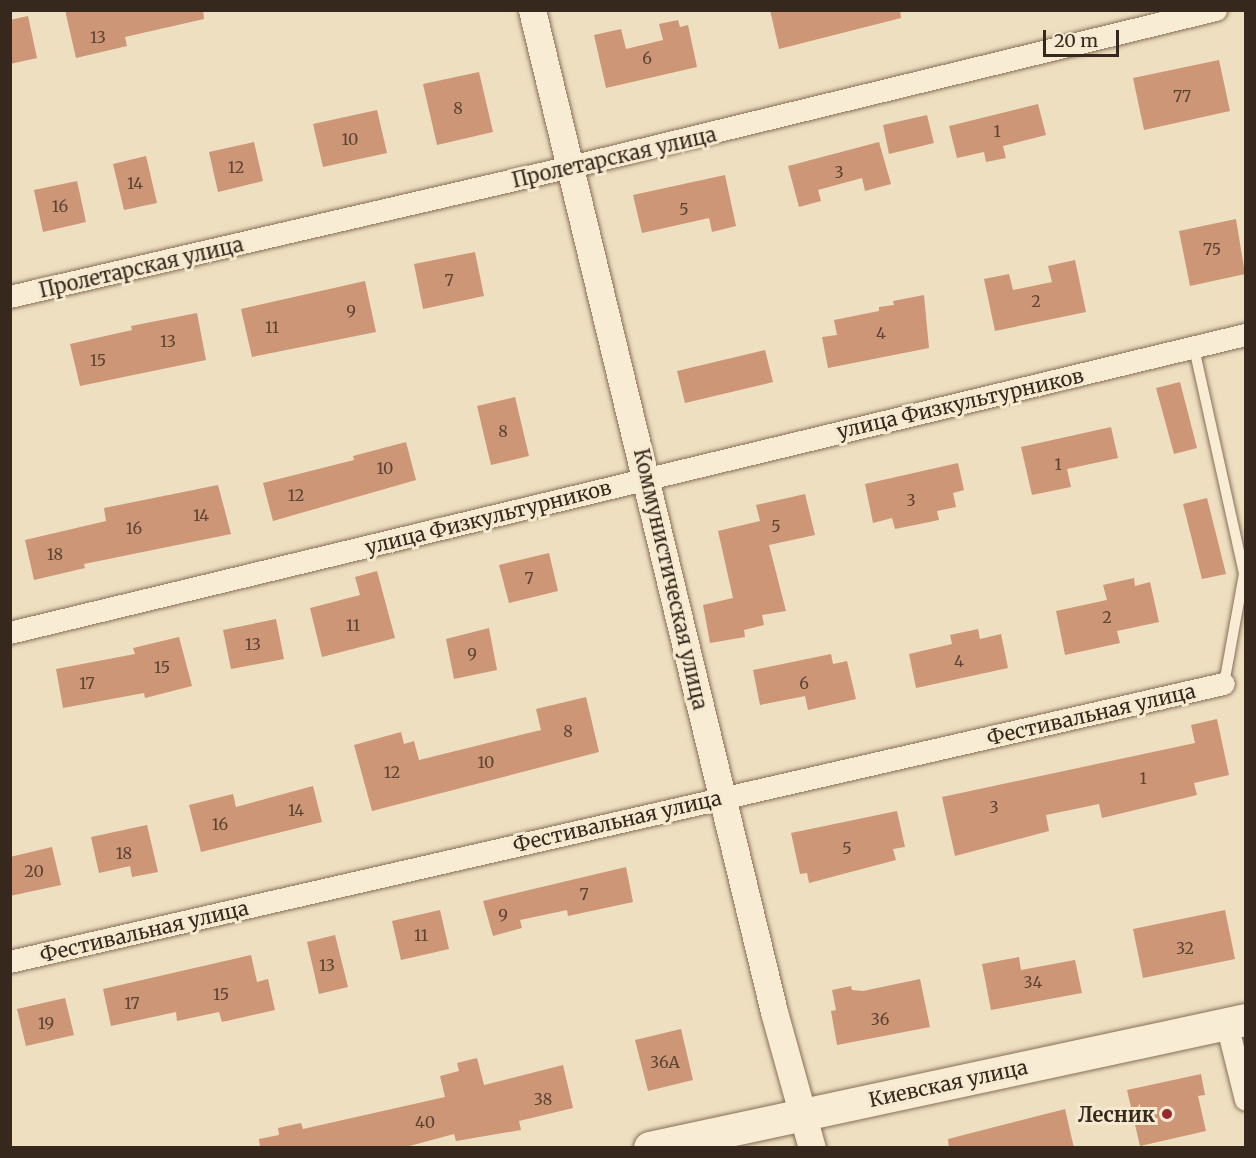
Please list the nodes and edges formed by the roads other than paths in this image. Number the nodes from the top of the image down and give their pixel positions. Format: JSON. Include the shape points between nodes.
{"nodes":[{"id":1,"x":532,"y":10,"type":"edge"},
{"id":2,"x":1216,"y":10,"type":"edge"},
{"id":3,"x":571,"y":167,"type":"junction"},
{"id":4,"x":10,"y":297,"type":"edge"},
{"id":5,"x":1245,"y":335,"type":"edge"},
{"id":6,"x":1194,"y":348,"type":"junction"},
{"id":7,"x":648,"y":478,"type":"junction"},
{"id":8,"x":10,"y":633,"type":"edge"},
{"id":9,"x":1224,"y":684,"type":"joint"},
{"id":10,"x":723,"y":796,"type":"junction"},
{"id":11,"x":10,"y":962,"type":"edge"},
{"id":12,"x":1236,"y":1022,"type":"edge"},
{"id":13,"x":1245,"y":1100,"type":"edge"},
{"id":14,"x":802,"y":1113,"type":"junction"},
{"id":15,"x":650,"y":1148,"type":"edge"},
{"id":16,"x":812,"y":1148,"type":"edge"}],
"edges":[{"from":1,"to":3,"type":"street","name":"Коммунистическая улица"},
{"from":2,"to":3,"type":"street","name":"Пролетарская улица"},
{"from":3,"to":4,"type":"street","name":"Пролетарская улица"},
{"from":3,"to":7,"type":"street","name":"Коммунистическая улица"},
{"from":5,"to":6,"type":"street","name":"улица Физкультурников"},
{"from":6,"to":7,"type":"street","name":"улица Физкультурников"},
{"from":6,"to":9,"type":"lane","via":[[1245,574]]},
{"from":7,"to":8,"type":"street","name":"улица Физкультурников"},
{"from":7,"to":10,"type":"street","name":"Коммунистическая улица"},
{"from":9,"to":10,"type":"street","name":"Фестивальная улица"},
{"from":10,"to":11,"type":"street","name":"Фестивальная улица"},
{"from":10,"to":14,"type":"street","name":"Коммунистическая улица"},
{"from":12,"to":13,"type":"street"},
{"from":12,"to":14,"type":"main road","name":"Киевская улица"},
{"from":14,"to":15,"type":"main road","name":"Киевская улица"},
{"from":14,"to":16,"type":"street","name":"Коммунистическая улица"}]}
